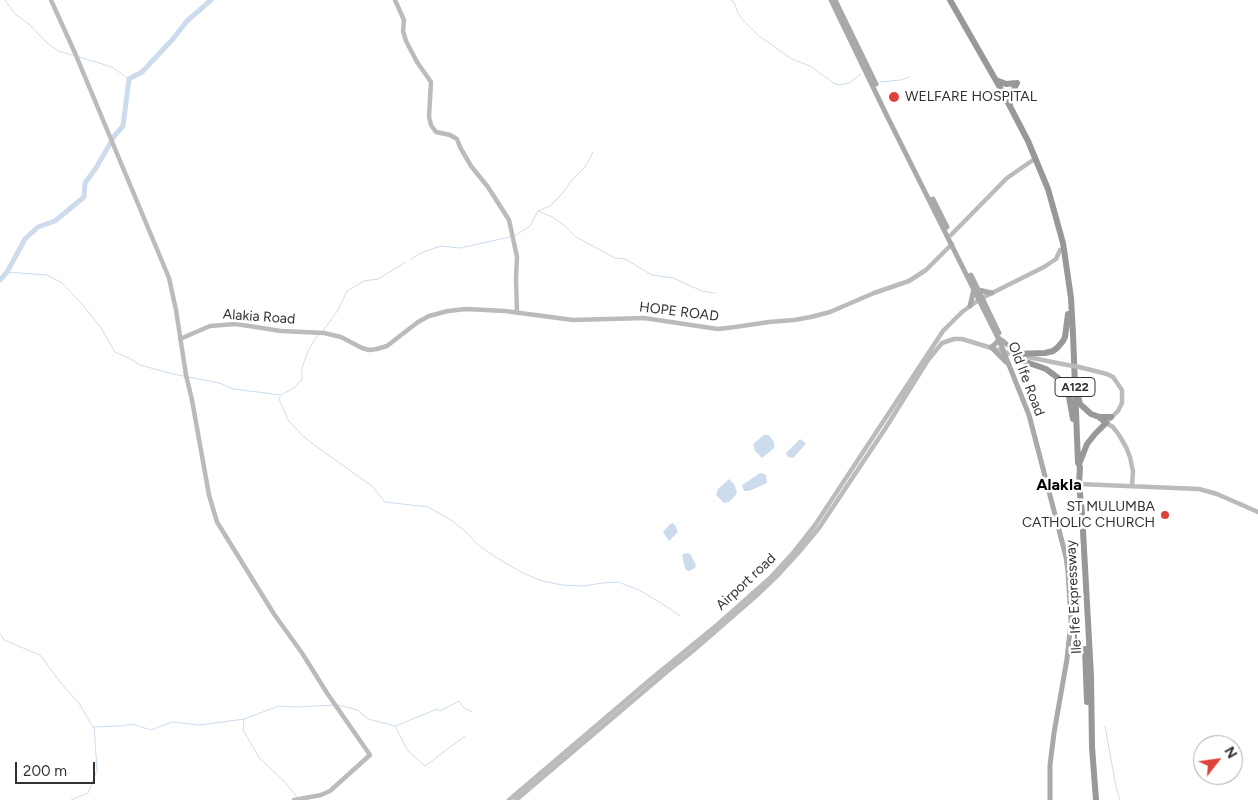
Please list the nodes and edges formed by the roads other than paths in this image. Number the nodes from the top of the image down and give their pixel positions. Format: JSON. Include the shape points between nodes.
{"nodes":[{"id":1,"x":51,"y":0,"type":"edge"},
{"id":2,"x":395,"y":0,"type":"edge"},
{"id":3,"x":833,"y":0,"type":"edge"},
{"id":4,"x":946,"y":0,"type":"edge"},
{"id":5,"x":950,"y":0,"type":"edge"},
{"id":6,"x":996,"y":80,"type":"junction"},
{"id":7,"x":1009,"y":105,"type":"junction"},
{"id":8,"x":884,"y":106,"type":"junction"},
{"id":9,"x":1033,"y":160,"type":"junction"},
{"id":10,"x":951,"y":235,"type":"junction"},
{"id":11,"x":952,"y":244,"type":"junction"},
{"id":12,"x":1060,"y":250,"type":"junction"},
{"id":13,"x":977,"y":289,"type":"junction"},
{"id":14,"x":992,"y":293,"type":"junction"},
{"id":15,"x":981,"y":298,"type":"junction"},
{"id":16,"x":970,"y":306,"type":"junction"},
{"id":17,"x":517,"y":313,"type":"junction"},
{"id":18,"x":1068,"y":314,"type":"junction"},
{"id":19,"x":943,"y":331,"type":"junction"},
{"id":20,"x":337,"y":336,"type":"joint"},
{"id":21,"x":180,"y":339,"type":"junction"},
{"id":22,"x":950,"y":340,"type":"junction"},
{"id":23,"x":1001,"y":340,"type":"junction"},
{"id":24,"x":991,"y":347,"type":"junction"},
{"id":25,"x":1013,"y":354,"type":"junction"},
{"id":26,"x":1011,"y":365,"type":"junction"},
{"id":27,"x":1075,"y":382,"type":"junction"},
{"id":28,"x":905,"y":393,"type":"junction"},
{"id":29,"x":1113,"y":415,"type":"junction"},
{"id":30,"x":1099,"y":417,"type":"junction"},
{"id":31,"x":1073,"y":419,"type":"junction"},
{"id":32,"x":1106,"y":423,"type":"junction"},
{"id":33,"x":1113,"y":427,"type":"junction"},
{"id":34,"x":1080,"y":465,"type":"junction"},
{"id":35,"x":1134,"y":478,"type":"junction"},
{"id":36,"x":1079,"y":484,"type":"junction"},
{"id":37,"x":1132,"y":486,"type":"junction"},
{"id":38,"x":1139,"y":486,"type":"junction"},
{"id":39,"x":1258,"y":512,"type":"edge"},
{"id":40,"x":525,"y":789,"type":"junction"},
{"id":41,"x":294,"y":800,"type":"edge"},
{"id":42,"x":509,"y":800,"type":"edge"},
{"id":43,"x":516,"y":800,"type":"edge"},
{"id":44,"x":1051,"y":800,"type":"edge"},
{"id":45,"x":1092,"y":800,"type":"edge"},
{"id":46,"x":1096,"y":800,"type":"edge"}],
"edges":[{"from":1,"to":21,"type":"main road","via":[[167,272]]},
{"from":2,"to":17,"type":"main road","via":[[404,20],[406,41],[431,82],[431,125],[436,132],[457,139],[471,166],[511,224],[517,262]]},
{"from":3,"to":8,"type":"main road","name":"Old Ife Road"},
{"from":4,"to":9,"type":"highway","name":"Ile-Ife Expressway","number":"A122"},
{"from":5,"to":6,"type":"highway","name":"Ile-Ife Expressway","number":"A122"},
{"from":6,"to":7,"type":"highway","name":"Ile-Ife Expressway","number":"A122"},
{"from":6,"to":7,"type":"highway","via":[[1006,84],[1018,83]]},
{"from":7,"to":27,"type":"highway","name":"Ile-Ife Expressway","number":"A122","via":[[1037,160],[1059,227],[1071,298]]},
{"from":8,"to":10,"type":"main road","name":"Old Ife Road"},
{"from":8,"to":11,"type":"main road","name":"Old Ife Road"},
{"from":9,"to":10,"type":"main road","via":[[1007,178]]},
{"from":9,"to":12,"type":"highway","name":"Ile-Ife Expressway","number":"A122"},
{"from":10,"to":13,"type":"main road","name":"Old Ife Road"},
{"from":11,"to":13,"type":"main road","name":"Old Ife Road"},
{"from":11,"to":17,"type":"main road","name":"HOPE ROAD","via":[[909,281],[830,312],[803,319],[718,328],[644,318],[573,320]]},
{"from":12,"to":14,"type":"main road","via":[[1056,259],[1044,267]]},
{"from":12,"to":18,"type":"highway","name":"Ile-Ife Expressway","number":"A122"},
{"from":13,"to":14,"type":"main road"},
{"from":13,"to":15,"type":"main road","name":"Old Ife Road"},
{"from":13,"to":16,"type":"main road"},
{"from":14,"to":15,"type":"main road"},
{"from":15,"to":16,"type":"main road"},
{"from":15,"to":23,"type":"main road","name":"Old Ife Road"},
{"from":16,"to":19,"type":"main road"},
{"from":17,"to":20,"type":"main road","name":"HOPE ROAD","via":[[466,309],[438,313],[420,320],[388,346],[377,350],[362,348]]},
{"from":18,"to":25,"type":"highway","via":[[1065,337],[1053,351]]},
{"from":18,"to":31,"type":"highway","name":"Ile-Ife Expressway","number":"A122"},
{"from":19,"to":22,"type":"main road"},
{"from":19,"to":28,"type":"main road","name":"Airport road"},
{"from":20,"to":21,"type":"main road","name":"Alakia Road","via":[[232,324],[210,326]]},
{"from":21,"to":41,"type":"main road","via":[[210,501],[217,522],[274,614],[370,755],[330,791]]},
{"from":22,"to":24,"type":"main road","via":[[957,338]]},
{"from":22,"to":28,"type":"main road","name":"Airport road","via":[[939,346]]},
{"from":23,"to":24,"type":"main road"},
{"from":23,"to":25,"type":"main road","name":"Old Ife Road"},
{"from":23,"to":25,"type":"main road","via":[[1013,350]]},
{"from":24,"to":25,"type":"main road"},
{"from":24,"to":26,"type":"main road"},
{"from":25,"to":26,"type":"main road"},
{"from":25,"to":26,"type":"main road","name":"Old Ife Road"},
{"from":25,"to":29,"type":"main road","bridge":true,"via":[[1113,377],[1122,390],[1123,399]]},
{"from":25,"to":31,"type":"highway","via":[[1058,378],[1069,397]]},
{"from":26,"to":44,"type":"main road","name":"Old Ife Road","via":[[1052,496],[1068,572],[1071,621],[1068,659],[1050,765]]},
{"from":27,"to":30,"type":"highway","via":[[1080,404]]},
{"from":27,"to":34,"type":"highway","name":"Ile-Ife Expressway","number":"A122"},
{"from":28,"to":40,"type":"main road","name":"Airport road","via":[[815,525],[780,568],[739,608]]},
{"from":29,"to":30,"type":"highway"},
{"from":29,"to":32,"type":"main road"},
{"from":29,"to":33,"type":"main road"},
{"from":30,"to":32,"type":"highway"},
{"from":31,"to":45,"type":"highway","name":"Ile-Ife Expressway","number":"A122"},
{"from":32,"to":33,"type":"main road"},
{"from":32,"to":34,"type":"highway","via":[[1087,444]]},
{"from":33,"to":35,"type":"main road","via":[[1126,447]]},
{"from":34,"to":36,"type":"highway","name":"Ile-Ife Expressway","number":"A122"},
{"from":35,"to":37,"type":"main road"},
{"from":35,"to":38,"type":"main road"},
{"from":36,"to":37,"type":"main road"},
{"from":36,"to":46,"type":"highway","name":"Ile-Ife Expressway","number":"A122"},
{"from":37,"to":38,"type":"main road"},
{"from":38,"to":39,"type":"main road","via":[[1206,490]]},
{"from":40,"to":42,"type":"main road","name":"Airport road"},
{"from":40,"to":43,"type":"main road","name":"Airport road"}]}
